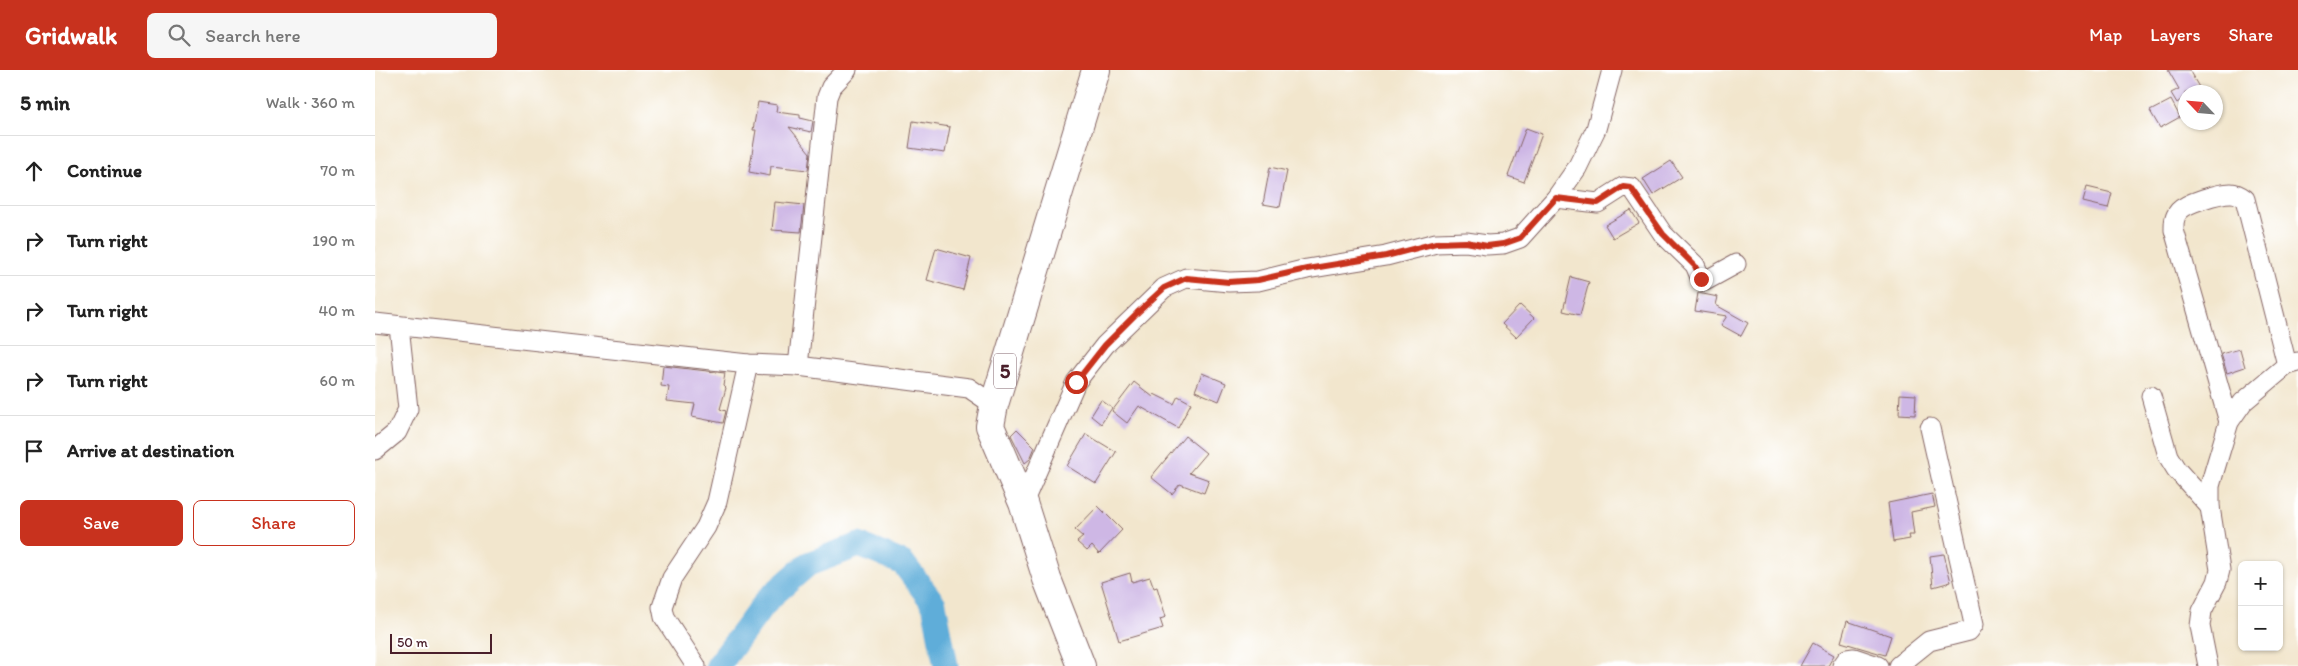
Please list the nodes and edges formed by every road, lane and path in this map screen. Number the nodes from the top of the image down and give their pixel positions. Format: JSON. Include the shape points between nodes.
{"nodes":[{"id":1,"x":847,"y":70,"type":"edge"},
{"id":2,"x":1096,"y":70,"type":"edge"},
{"id":3,"x":1612,"y":70,"type":"edge"},
{"id":4,"x":1556,"y":198,"type":"junction"},
{"id":5,"x":1736,"y":264,"type":"dead end"},
{"id":6,"x":375,"y":323,"type":"edge"},
{"id":7,"x":399,"y":326,"type":"junction"},
{"id":8,"x":2293,"y":363,"type":"edge"},
{"id":9,"x":748,"y":364,"type":"junction"},
{"id":10,"x":798,"y":366,"type":"junction"},
{"id":11,"x":2151,"y":396,"type":"dead end"},
{"id":12,"x":994,"y":405,"type":"junction"},
{"id":13,"x":2229,"y":422,"type":"junction"},
{"id":14,"x":1930,"y":428,"type":"dead end"},
{"id":15,"x":375,"y":450,"type":"edge"},
{"id":16,"x":1023,"y":503,"type":"junction"},
{"id":17,"x":2210,"y":508,"type":"junction"},
{"id":18,"x":694,"y":664,"type":"edge"},
{"id":19,"x":1081,"y":666,"type":"edge"},
{"id":20,"x":1842,"y":666,"type":"edge"},
{"id":21,"x":1878,"y":666,"type":"edge"},
{"id":22,"x":1898,"y":666,"type":"edge"},
{"id":23,"x":2208,"y":666,"type":"edge"}],
"edges":[{"from":1,"to":10,"type":"street","via":[[831,87],[827,98]]},
{"from":2,"to":12,"type":"highway","number":"5"},
{"from":3,"to":4,"type":"street","via":[[1596,129],[1577,168]]},
{"from":4,"to":5,"type":"street","via":[[1598,203],[1623,187],[1631,188],[1663,234],[1695,266],[1701,279],[1705,281]]},
{"from":4,"to":16,"type":"street","via":[[1520,238],[1503,244],[1436,243],[1386,256],[1258,280],[1229,282],[1186,278],[1164,288],[1105,345],[1076,382]]},
{"from":6,"to":7,"type":"street"},
{"from":7,"to":9,"type":"street"},
{"from":7,"to":15,"type":"street","via":[[407,408],[397,432]]},
{"from":8,"to":13,"type":"street","via":[[2243,402]]},
{"from":8,"to":13,"type":"street","via":[[2245,199],[2231,192],[2187,204],[2178,212],[2174,230]]},
{"from":9,"to":10,"type":"street"},
{"from":9,"to":18,"type":"street","via":[[717,502],[706,527],[672,578],[662,607],[664,617]]},
{"from":10,"to":12,"type":"street","via":[[969,388]]},
{"from":11,"to":17,"type":"street","via":[[2168,456]]},
{"from":12,"to":16,"type":"highway","number":"5","via":[[990,426]]},
{"from":13,"to":17,"type":"street","via":[[2210,486]]},
{"from":14,"to":22,"type":"street","via":[[1974,624],[1969,631],[1929,641]]},
{"from":16,"to":19,"type":"highway","number":"5","via":[[1047,578]]},
{"from":17,"to":23,"type":"street","via":[[2220,570],[2199,626]]},
{"from":20,"to":21,"type":"street","via":[[1847,659],[1854,658]]}]}
